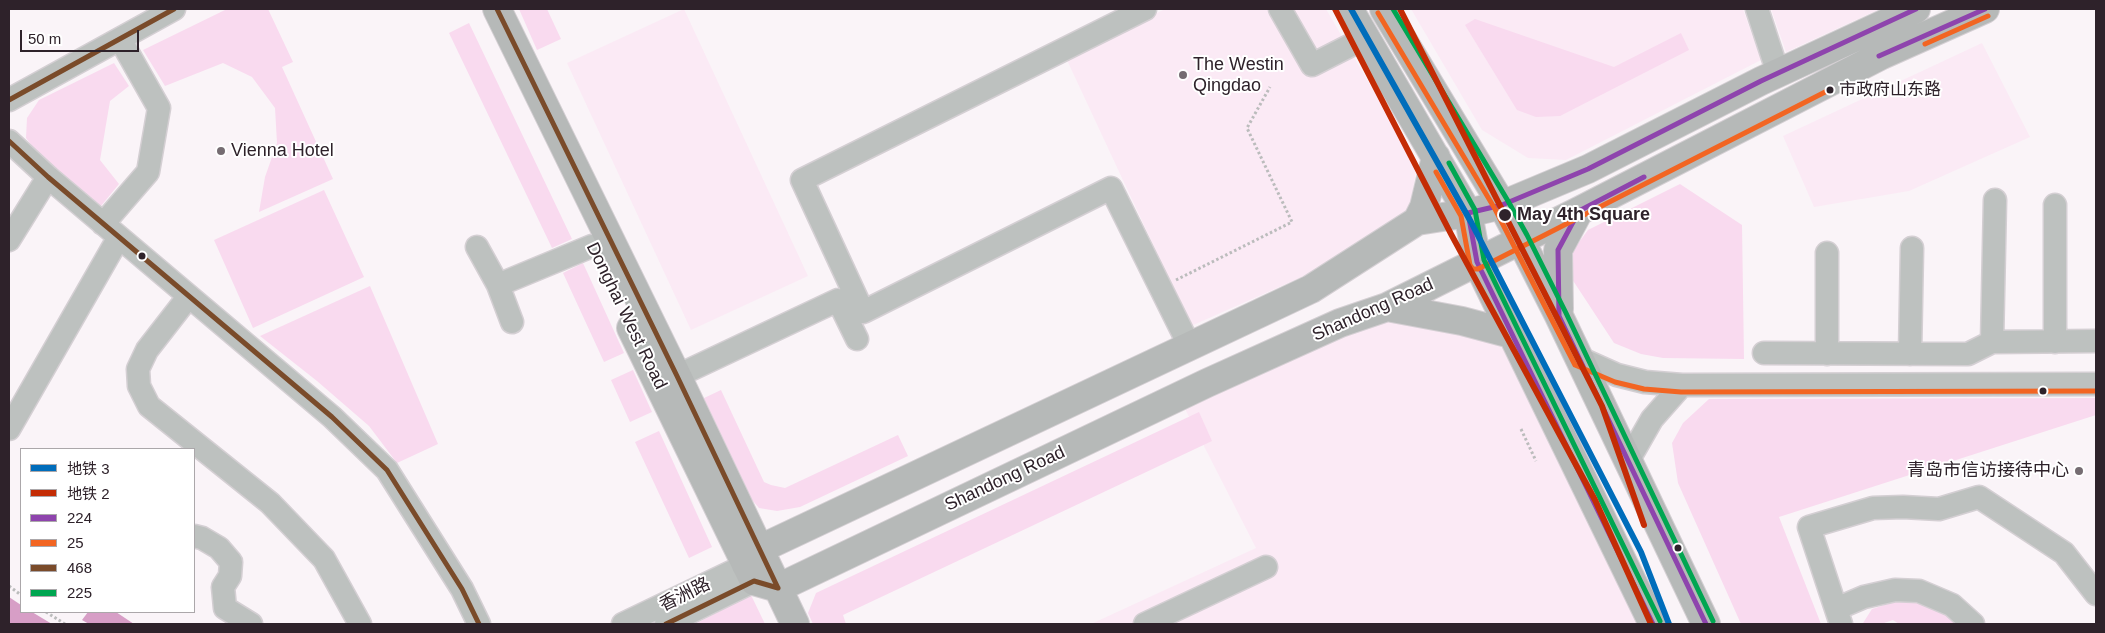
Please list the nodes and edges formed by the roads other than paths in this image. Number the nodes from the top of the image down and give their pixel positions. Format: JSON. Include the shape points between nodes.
{"nodes":[{"id":1,"x":174,"y":9,"type":"edge"},
{"id":2,"x":477,"y":9,"type":"edge"},
{"id":3,"x":497,"y":9,"type":"edge"},
{"id":4,"x":1145,"y":9,"type":"edge"},
{"id":5,"x":1280,"y":9,"type":"edge"},
{"id":6,"x":1348,"y":9,"type":"edge"},
{"id":7,"x":1384,"y":9,"type":"edge"},
{"id":8,"x":1757,"y":9,"type":"edge"},
{"id":9,"x":1916,"y":9,"type":"edge"},
{"id":10,"x":1985,"y":9,"type":"edge"},
{"id":11,"x":1365,"y":38,"type":"junction"},
{"id":12,"x":120,"y":39,"type":"junction"},
{"id":13,"x":1778,"y":73,"type":"junction"},
{"id":14,"x":9,"y":100,"type":"edge"},
{"id":15,"x":9,"y":141,"type":"edge"},
{"id":16,"x":1436,"y":157,"type":"junction"},
{"id":17,"x":48,"y":177,"type":"junction"},
{"id":18,"x":1995,"y":200,"type":"dead end"},
{"id":19,"x":2055,"y":205,"type":"dead end"},
{"id":20,"x":1502,"y":206,"type":"junction"},
{"id":21,"x":1578,"y":211,"type":"junction"},
{"id":22,"x":1468,"y":214,"type":"junction"},
{"id":23,"x":1417,"y":221,"type":"junction"},
{"id":24,"x":111,"y":230,"type":"junction"},
{"id":25,"x":1520,"y":239,"type":"junction"},
{"id":26,"x":9,"y":240,"type":"edge"},
{"id":27,"x":592,"y":246,"type":"junction"},
{"id":28,"x":477,"y":247,"type":"dead end"},
{"id":29,"x":1912,"y":248,"type":"dead end"},
{"id":30,"x":1827,"y":253,"type":"dead end"},
{"id":31,"x":1477,"y":262,"type":"junction"},
{"id":32,"x":498,"y":285,"type":"junction"},
{"id":33,"x":189,"y":296,"type":"junction"},
{"id":34,"x":1387,"y":307,"type":"junction"},
{"id":35,"x":1559,"y":316,"type":"junction"},
{"id":36,"x":512,"y":322,"type":"dead end"},
{"id":37,"x":1511,"y":334,"type":"junction"},
{"id":38,"x":858,"y":339,"type":"dead end"},
{"id":39,"x":2096,"y":341,"type":"edge"},
{"id":40,"x":1992,"y":342,"type":"junction"},
{"id":41,"x":2055,"y":342,"type":"junction"},
{"id":42,"x":1189,"y":346,"type":"junction"},
{"id":43,"x":1764,"y":353,"type":"dead end"},
{"id":44,"x":1827,"y":354,"type":"junction"},
{"id":45,"x":1910,"y":354,"type":"junction"},
{"id":46,"x":1579,"y":358,"type":"junction"},
{"id":47,"x":677,"y":376,"type":"junction"},
{"id":48,"x":2096,"y":384,"type":"edge"},
{"id":49,"x":1682,"y":385,"type":"junction"},
{"id":50,"x":9,"y":429,"type":"edge"},
{"id":51,"x":191,"y":448,"type":"edge"},
{"id":52,"x":197,"y":454,"type":"edge"},
{"id":53,"x":1628,"y":460,"type":"junction"},
{"id":54,"x":195,"y":536,"type":"edge"},
{"id":55,"x":1266,"y":567,"type":"dead end"},
{"id":56,"x":759,"y":571,"type":"junction"},
{"id":57,"x":2096,"y":594,"type":"edge"},
{"id":58,"x":1838,"y":617,"type":"edge"},
{"id":59,"x":251,"y":624,"type":"edge"},
{"id":60,"x":360,"y":624,"type":"edge"},
{"id":61,"x":479,"y":624,"type":"edge"},
{"id":62,"x":623,"y":624,"type":"edge"},
{"id":63,"x":666,"y":624,"type":"edge"},
{"id":64,"x":774,"y":624,"type":"edge"},
{"id":65,"x":795,"y":624,"type":"edge"},
{"id":66,"x":1145,"y":624,"type":"edge"},
{"id":67,"x":1653,"y":624,"type":"edge"},
{"id":68,"x":1706,"y":624,"type":"edge"},
{"id":69,"x":1973,"y":624,"type":"edge"}],
"edges":[{"from":1,"to":12,"type":"street"},
{"from":2,"to":27,"type":"main road","name":"Donghai West Road"},
{"from":3,"to":47,"type":"main road","name":"Donghai West Road"},
{"from":4,"to":42,"type":"street","via":[[802,180],[863,312],[1111,188]]},
{"from":5,"to":11,"type":"street","via":[[1312,65]]},
{"from":6,"to":11,"type":"main road"},
{"from":7,"to":20,"type":"main road"},
{"from":8,"to":13,"type":"street"},
{"from":9,"to":13,"type":"main road"},
{"from":10,"to":21,"type":"main road","name":"Shandong Road","via":[[1882,55]]},
{"from":11,"to":16,"type":"main road"},
{"from":12,"to":14,"type":"street"},
{"from":12,"to":24,"type":"street","via":[[160,108],[148,172]]},
{"from":13,"to":20,"type":"main road","via":[[1588,169]]},
{"from":15,"to":17,"type":"street"},
{"from":16,"to":22,"type":"main road"},
{"from":16,"to":23,"type":"main road","via":[[1424,207]]},
{"from":17,"to":24,"type":"street"},
{"from":17,"to":26,"type":"street"},
{"from":18,"to":40,"type":"street"},
{"from":19,"to":41,"type":"street"},
{"from":20,"to":22,"type":"main road"},
{"from":20,"to":25,"type":"main road"},
{"from":21,"to":25,"type":"main road","name":"Shandong Road"},
{"from":21,"to":35,"type":"main road","via":[[1558,250]]},
{"from":22,"to":23,"type":"main road"},
{"from":22,"to":31,"type":"main road"},
{"from":23,"to":42,"type":"main road","via":[[1311,289]]},
{"from":24,"to":33,"type":"street"},
{"from":24,"to":50,"type":"street"},
{"from":25,"to":31,"type":"main road","name":"Shandong Road"},
{"from":25,"to":35,"type":"main road"},
{"from":27,"to":32,"type":"street"},
{"from":27,"to":56,"type":"main road","name":"Donghai West Road"},
{"from":28,"to":32,"type":"street"},
{"from":29,"to":45,"type":"street"},
{"from":30,"to":44,"type":"street"},
{"from":31,"to":34,"type":"main road","name":"Shandong Road"},
{"from":31,"to":37,"type":"main road"},
{"from":32,"to":36,"type":"street"},
{"from":33,"to":51,"type":"street","via":[[147,350],[138,369],[139,386],[148,406]]},
{"from":33,"to":61,"type":"street","via":[[332,417],[387,470],[462,589]]},
{"from":34,"to":37,"type":"main road"},
{"from":34,"to":56,"type":"main road","name":"Shandong Road","via":[[1340,323],[1207,383]]},
{"from":35,"to":46,"type":"main road"},
{"from":37,"to":67,"type":"main road"},
{"from":38,"to":47,"type":"street","via":[[838,300]]},
{"from":39,"to":41,"type":"street"},
{"from":40,"to":41,"type":"street"},
{"from":40,"to":45,"type":"street","via":[[1968,354]]},
{"from":42,"to":56,"type":"main road"},
{"from":43,"to":44,"type":"street"},
{"from":44,"to":45,"type":"street"},
{"from":46,"to":49,"type":"street","via":[[1617,375],[1645,382]]},
{"from":46,"to":53,"type":"main road"},
{"from":47,"to":56,"type":"main road","name":"Donghai West Road"},
{"from":48,"to":49,"type":"street"},
{"from":49,"to":53,"type":"street","via":[[1652,419]]},
{"from":52,"to":60,"type":"street","via":[[270,503],[324,559]]},
{"from":53,"to":68,"type":"main road"},
{"from":54,"to":59,"type":"street","via":[[219,548],[231,562],[230,576],[224,587],[225,608]]},
{"from":55,"to":66,"type":"street"},
{"from":56,"to":62,"type":"street","name":"香洲路"},
{"from":56,"to":63,"type":"street"},
{"from":56,"to":64,"type":"main road","name":"Donghai West Road"},
{"from":56,"to":65,"type":"main road","name":"Donghai West Road"},
{"from":57,"to":58,"type":"street","via":[[2064,553],[1979,497],[1939,510],[1873,508],[1809,527]]},
{"from":58,"to":69,"type":"street","via":[[1864,597],[1895,590],[1919,591],[1952,605]]}]}
